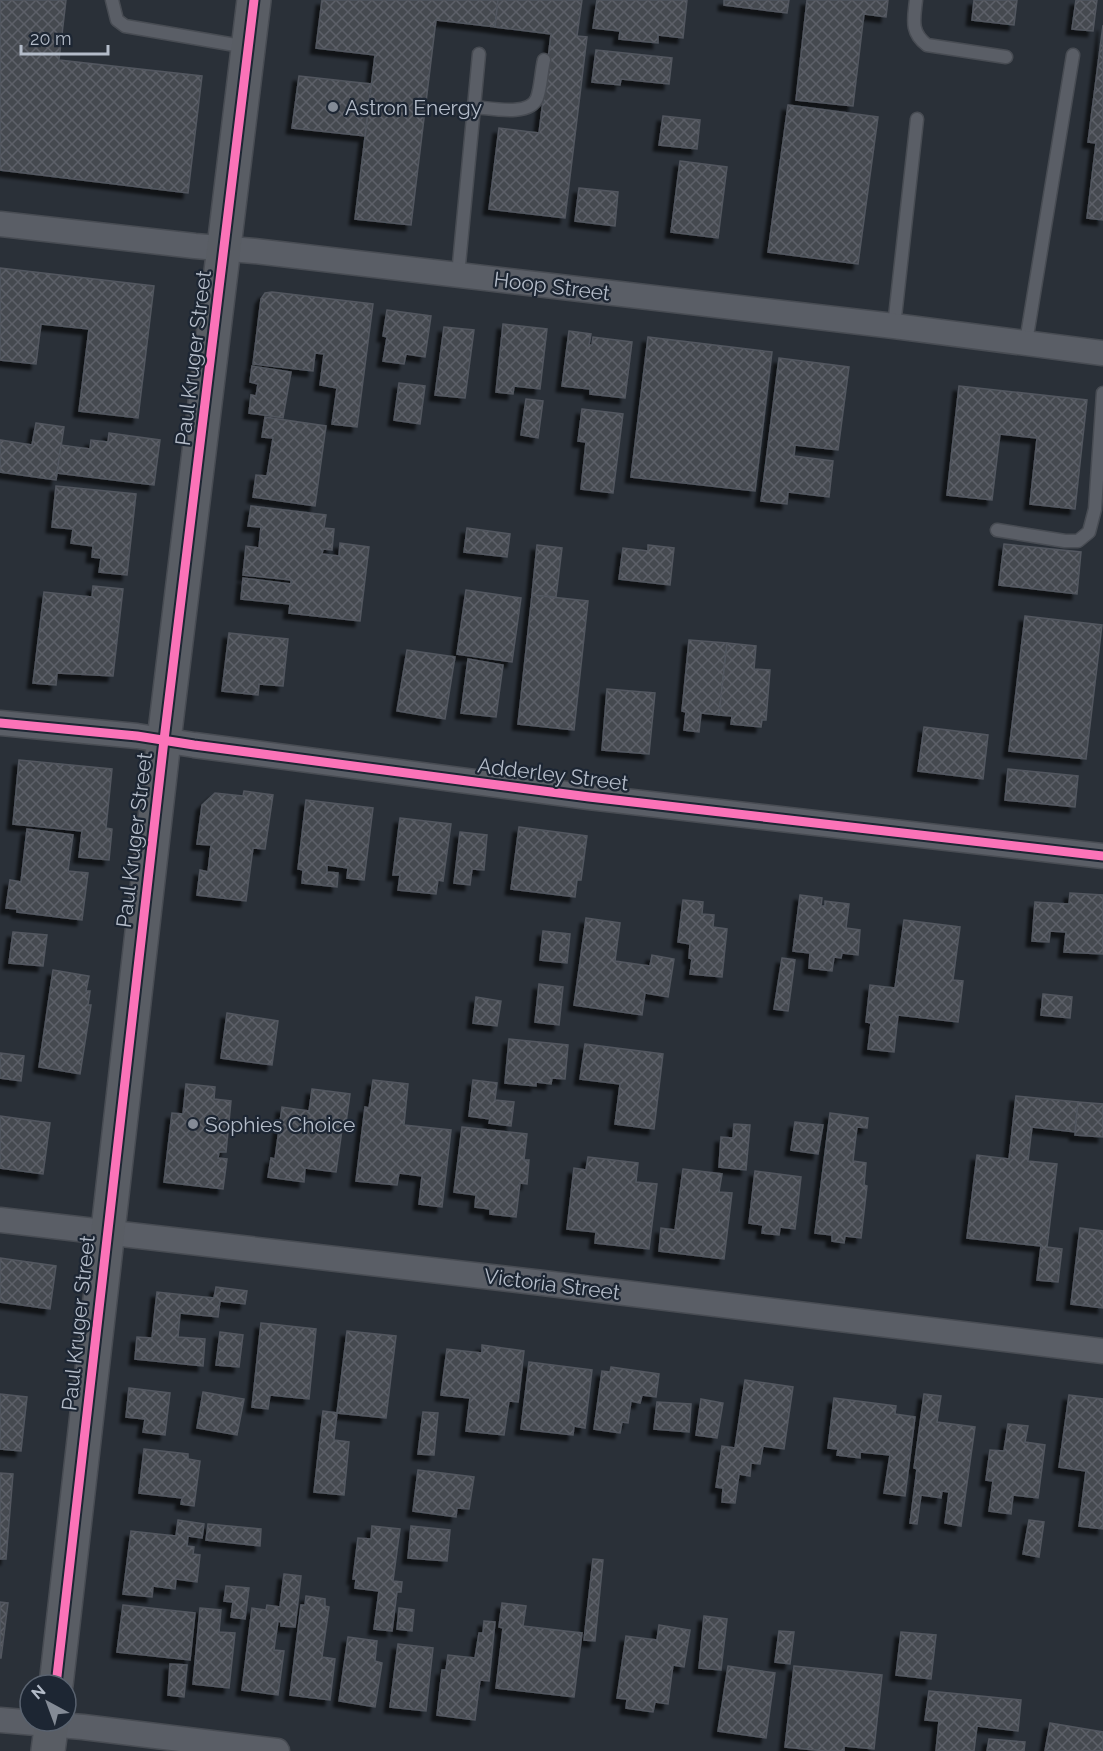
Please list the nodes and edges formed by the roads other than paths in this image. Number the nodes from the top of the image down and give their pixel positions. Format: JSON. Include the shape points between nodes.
{"nodes":[{"id":1,"x":112,"y":0,"type":"edge"},
{"id":2,"x":254,"y":0,"type":"edge"},
{"id":3,"x":916,"y":0,"type":"edge"},
{"id":4,"x":248,"y":48,"type":"junction"},
{"id":5,"x":479,"y":54,"type":"dead end"},
{"id":6,"x":1073,"y":55,"type":"dead end"},
{"id":7,"x":1006,"y":57,"type":"dead end"},
{"id":8,"x":544,"y":60,"type":"dead end"},
{"id":9,"x":474,"y":107,"type":"junction"},
{"id":10,"x":917,"y":119,"type":"dead end"},
{"id":11,"x":0,"y":224,"type":"edge"},
{"id":12,"x":224,"y":249,"type":"junction"},
{"id":13,"x":458,"y":275,"type":"junction"},
{"id":14,"x":894,"y":326,"type":"junction"},
{"id":15,"x":1026,"y":342,"type":"junction"},
{"id":16,"x":1103,"y":353,"type":"edge"},
{"id":17,"x":1103,"y":393,"type":"edge"},
{"id":18,"x":997,"y":530,"type":"dead end"},
{"id":19,"x":0,"y":723,"type":"edge"},
{"id":20,"x":164,"y":740,"type":"junction"},
{"id":21,"x":1103,"y":856,"type":"edge"},
{"id":22,"x":0,"y":1220,"type":"edge"},
{"id":23,"x":106,"y":1233,"type":"junction"},
{"id":24,"x":1103,"y":1351,"type":"edge"},
{"id":25,"x":57,"y":1673,"type":"edge"},
{"id":26,"x":0,"y":1720,"type":"edge"},
{"id":27,"x":18,"y":1724,"type":"edge"},
{"id":28,"x":62,"y":1733,"type":"edge"},
{"id":29,"x":277,"y":1751,"type":"edge"}],
"edges":[{"from":1,"to":4,"type":"lane","via":[[117,20],[125,26]]},
{"from":2,"to":4,"type":"street","name":"Paul Kruger Street"},
{"from":3,"to":7,"type":"lane","via":[[912,28],[927,45]]},
{"from":4,"to":12,"type":"street","name":"Paul Kruger Street"},
{"from":5,"to":9,"type":"lane"},
{"from":6,"to":15,"type":"lane"},
{"from":8,"to":9,"type":"lane","via":[[536,101],[531,107]]},
{"from":9,"to":13,"type":"lane"},
{"from":10,"to":14,"type":"lane"},
{"from":11,"to":12,"type":"street","name":"Hoop Street"},
{"from":12,"to":13,"type":"street","name":"Hoop Street"},
{"from":12,"to":20,"type":"street","name":"Paul Kruger Street"},
{"from":13,"to":14,"type":"street","name":"Hoop Street"},
{"from":14,"to":15,"type":"street","name":"Hoop Street"},
{"from":15,"to":16,"type":"street","name":"Hoop Street"},
{"from":17,"to":18,"type":"lane","via":[[1095,509],[1089,532],[1078,541],[1065,541]]},
{"from":19,"to":20,"type":"street","name":"Adderley Street"},
{"from":20,"to":21,"type":"street","name":"Adderley Street","via":[[589,797]]},
{"from":20,"to":23,"type":"street","name":"Paul Kruger Street"},
{"from":22,"to":23,"type":"street","name":"Victoria Street"},
{"from":23,"to":24,"type":"street","name":"Victoria Street"},
{"from":23,"to":25,"type":"street","name":"Paul Kruger Street"},
{"from":26,"to":27,"type":"street"},
{"from":28,"to":29,"type":"street"}]}
